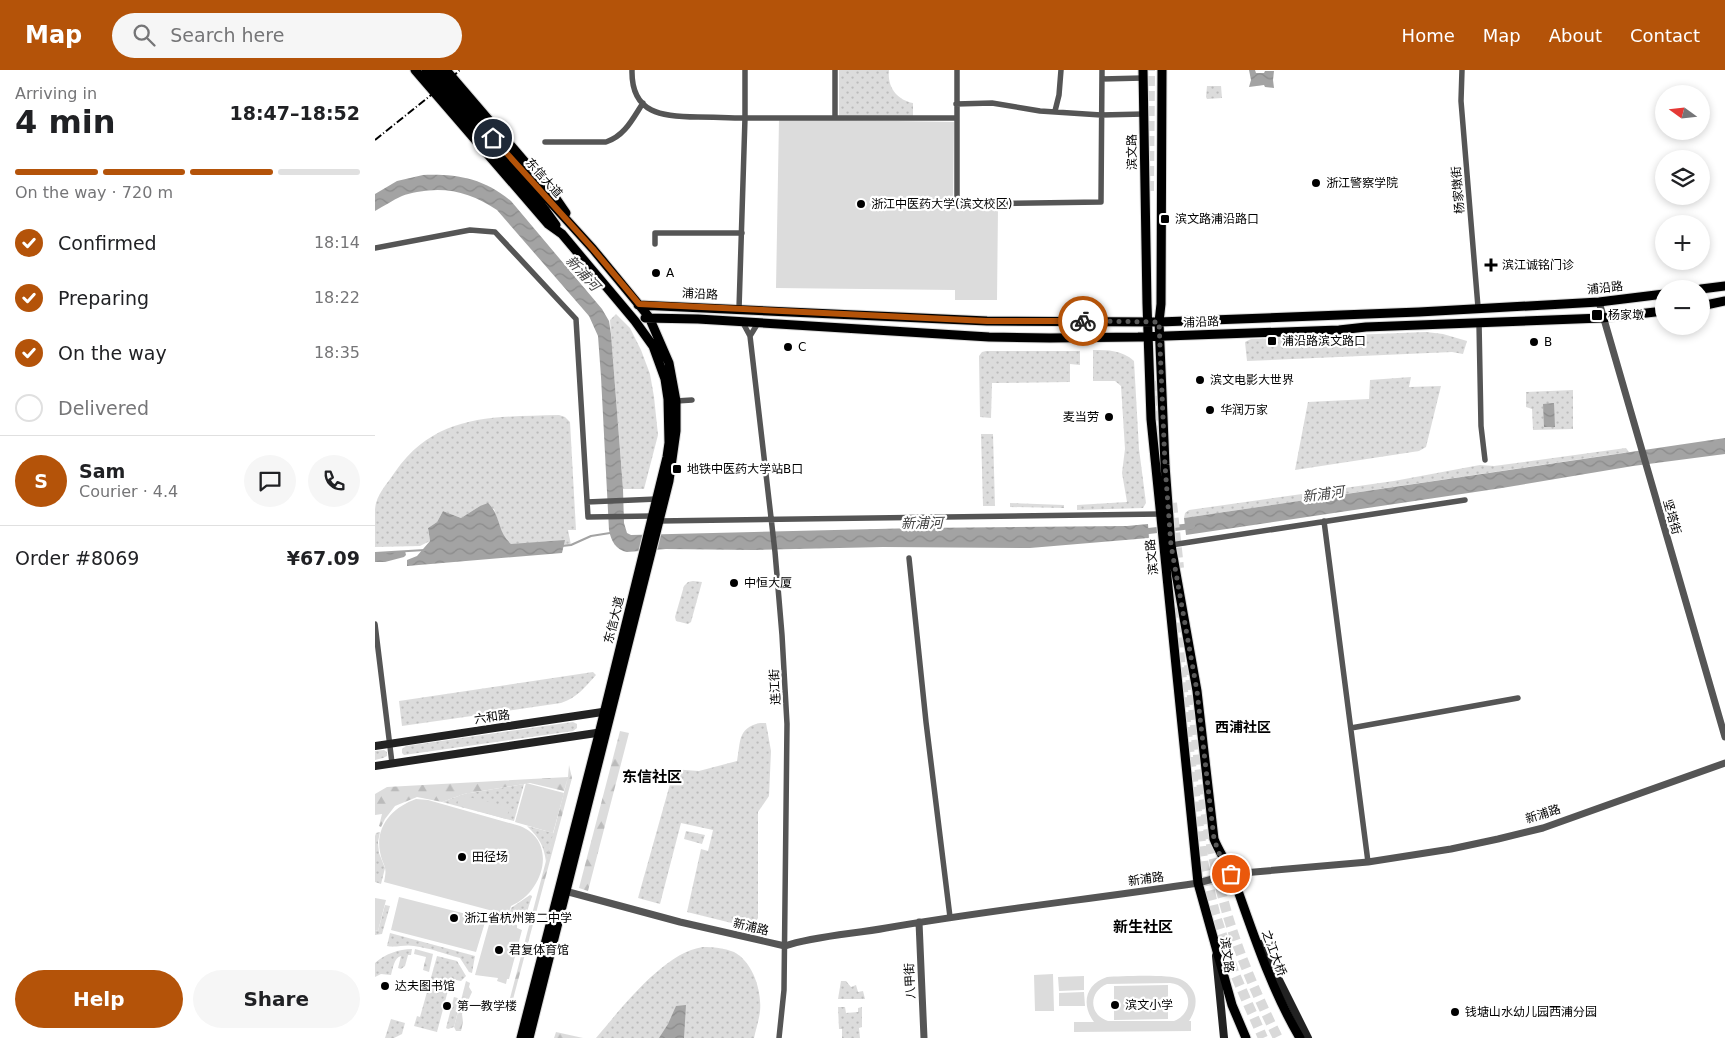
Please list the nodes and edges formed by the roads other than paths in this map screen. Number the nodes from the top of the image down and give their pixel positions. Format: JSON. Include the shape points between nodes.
{"nodes":[{"id":1,"x":415,"y":70,"type":"edge"},
{"id":2,"x":426,"y":70,"type":"edge"},
{"id":3,"x":435,"y":70,"type":"edge"},
{"id":4,"x":446,"y":70,"type":"edge"},
{"id":5,"x":632,"y":70,"type":"edge"},
{"id":6,"x":745,"y":70,"type":"edge"},
{"id":7,"x":835,"y":70,"type":"edge"},
{"id":8,"x":957,"y":70,"type":"edge"},
{"id":9,"x":1061,"y":70,"type":"edge"},
{"id":10,"x":1102,"y":70,"type":"edge"},
{"id":11,"x":1162,"y":70,"type":"edge"},
{"id":12,"x":1462,"y":70,"type":"edge"},
{"id":13,"x":1143,"y":74,"type":"edge"},
{"id":14,"x":1102,"y":79,"type":"junction"},
{"id":15,"x":643,"y":103,"type":"junction"},
{"id":16,"x":957,"y":104,"type":"junction"},
{"id":17,"x":1055,"y":111,"type":"junction"},
{"id":18,"x":1144,"y":114,"type":"junction"},
{"id":19,"x":1101,"y":115,"type":"junction"},
{"id":20,"x":745,"y":118,"type":"junction"},
{"id":21,"x":835,"y":118,"type":"junction"},
{"id":22,"x":957,"y":118,"type":"junction"},
{"id":23,"x":545,"y":142,"type":"dead end"},
{"id":24,"x":578,"y":232,"type":"junction"},
{"id":25,"x":742,"y":233,"type":"junction"},
{"id":26,"x":562,"y":234,"type":"junction"},
{"id":27,"x":655,"y":244,"type":"dead end"},
{"id":28,"x":375,"y":248,"type":"edge"},
{"id":29,"x":1725,"y":286,"type":"edge"},
{"id":30,"x":1710,"y":288,"type":"edge"},
{"id":31,"x":1655,"y":295,"type":"edge"},
{"id":32,"x":1725,"y":301,"type":"edge"},
{"id":33,"x":1599,"y":302,"type":"junction"},
{"id":34,"x":639,"y":304,"type":"junction"},
{"id":35,"x":1710,"y":304,"type":"edge"},
{"id":36,"x":1478,"y":307,"type":"junction"},
{"id":37,"x":739,"y":309,"type":"junction"},
{"id":38,"x":1655,"y":312,"type":"edge"},
{"id":39,"x":649,"y":317,"type":"junction"},
{"id":40,"x":1603,"y":318,"type":"junction"},
{"id":41,"x":635,"y":321,"type":"junction"},
{"id":42,"x":1147,"y":321,"type":"junction"},
{"id":43,"x":1159,"y":322,"type":"junction"},
{"id":44,"x":743,"y":323,"type":"junction"},
{"id":45,"x":1479,"y":323,"type":"junction"},
{"id":46,"x":758,"y":324,"type":"junction"},
{"id":47,"x":750,"y":336,"type":"junction"},
{"id":48,"x":1159,"y":336,"type":"junction"},
{"id":49,"x":1148,"y":337,"type":"junction"},
{"id":50,"x":692,"y":400,"type":"dead end"},
{"id":51,"x":676,"y":401,"type":"junction"},
{"id":52,"x":1485,"y":460,"type":"dead end"},
{"id":53,"x":657,"y":499,"type":"junction"},
{"id":54,"x":1465,"y":500,"type":"dead end"},
{"id":55,"x":587,"y":502,"type":"junction"},
{"id":56,"x":1162,"y":510,"type":"junction"},
{"id":57,"x":655,"y":518,"type":"junction"},
{"id":58,"x":771,"y":522,"type":"junction"},
{"id":59,"x":1324,"y":522,"type":"junction"},
{"id":60,"x":1167,"y":545,"type":"junction"},
{"id":61,"x":909,"y":558,"type":"dead end"},
{"id":62,"x":375,"y":624,"type":"edge"},
{"id":63,"x":378,"y":672,"type":"edge"},
{"id":64,"x":1518,"y":698,"type":"dead end"},
{"id":65,"x":608,"y":711,"type":"junction"},
{"id":66,"x":1351,"y":728,"type":"junction"},
{"id":67,"x":603,"y":732,"type":"junction"},
{"id":68,"x":1725,"y":737,"type":"edge"},
{"id":69,"x":389,"y":743,"type":"junction"},
{"id":70,"x":375,"y":746,"type":"edge"},
{"id":71,"x":392,"y":763,"type":"junction"},
{"id":72,"x":1725,"y":763,"type":"edge"},
{"id":73,"x":375,"y":766,"type":"edge"},
{"id":74,"x":1368,"y":862,"type":"junction"},
{"id":75,"x":1231,"y":874,"type":"junction"},
{"id":76,"x":1198,"y":883,"type":"junction"},
{"id":77,"x":565,"y":891,"type":"junction"},
{"id":78,"x":1245,"y":913,"type":"junction"},
{"id":79,"x":950,"y":917,"type":"junction"},
{"id":80,"x":919,"y":922,"type":"junction"},
{"id":81,"x":1209,"y":923,"type":"junction"},
{"id":82,"x":785,"y":946,"type":"junction"},
{"id":83,"x":521,"y":1038,"type":"edge"},
{"id":84,"x":529,"y":1038,"type":"edge"},
{"id":85,"x":779,"y":1038,"type":"edge"},
{"id":86,"x":924,"y":1038,"type":"edge"},
{"id":87,"x":1224,"y":1038,"type":"edge"},
{"id":88,"x":1246,"y":1038,"type":"edge"},
{"id":89,"x":1300,"y":1038,"type":"edge"},
{"id":90,"x":1308,"y":1038,"type":"edge"}],
"edges":[{"from":1,"to":26,"type":"main road","name":"东信大道","via":[[542,216]]},
{"from":2,"to":26,"type":"main road","name":"东信大道"},
{"from":3,"to":24,"type":"main road","name":"东信大道"},
{"from":4,"to":24,"type":"main road","name":"东信大道","via":[[555,196]]},
{"from":5,"to":15,"type":"street","via":[[634,89]]},
{"from":6,"to":20,"type":"street"},
{"from":7,"to":21,"type":"street"},
{"from":8,"to":16,"type":"street"},
{"from":9,"to":17,"type":"street"},
{"from":10,"to":14,"type":"street"},
{"from":11,"to":43,"type":"main road","name":"滨文路"},
{"from":12,"to":36,"type":"street","name":"杨家墩街","via":[[1461,101]]},
{"from":13,"to":14,"type":"street"},
{"from":13,"to":18,"type":"main road","name":"滨文路"},
{"from":14,"to":19,"type":"street"},
{"from":15,"to":20,"type":"street","via":[[668,116]]},
{"from":15,"to":23,"type":"street","via":[[627,128],[614,140]]},
{"from":16,"to":17,"type":"street","via":[[992,103]]},
{"from":16,"to":22,"type":"street"},
{"from":17,"to":19,"type":"street"},
{"from":18,"to":19,"type":"street"},
{"from":18,"to":42,"type":"main road","name":"滨文路"},
{"from":19,"to":22,"type":"street","via":[[1101,202],[957,204]]},
{"from":20,"to":21,"type":"street"},
{"from":20,"to":25,"type":"street"},
{"from":21,"to":22,"type":"street"},
{"from":24,"to":34,"type":"main road","name":"东信大道"},
{"from":25,"to":27,"type":"street","via":[[655,233]]},
{"from":25,"to":37,"type":"street"},
{"from":26,"to":41,"type":"main road","name":"东信大道"},
{"from":28,"to":55,"type":"street","via":[[470,230],[495,232],[576,319]]},
{"from":29,"to":30,"type":"main road"},
{"from":31,"to":33,"type":"main road","name":"浦沿路"},
{"from":32,"to":35,"type":"main road"},
{"from":33,"to":36,"type":"main road","name":"浦沿路"},
{"from":33,"to":40,"type":"street","name":"坚塔街"},
{"from":34,"to":37,"type":"main road","name":"浦沿路"},
{"from":34,"to":39,"type":"main road","name":"东信大道"},
{"from":34,"to":41,"type":"main road"},
{"from":36,"to":43,"type":"main road","name":"浦沿路"},
{"from":37,"to":42,"type":"main road","name":"浦沿路","via":[[987,321]]},
{"from":38,"to":40,"type":"main road","name":"浦沿路"},
{"from":39,"to":41,"type":"main road","name":"浦沿路"},
{"from":39,"to":44,"type":"main road","name":"浦沿路"},
{"from":39,"to":51,"type":"main road","name":"东信大道","via":[[669,363]]},
{"from":40,"to":45,"type":"main road","name":"浦沿路"},
{"from":40,"to":68,"type":"street","name":"坚塔街"},
{"from":41,"to":53,"type":"main road","name":"东信大道","via":[[659,359],[668,399],[669,443]]},
{"from":42,"to":43,"type":"main road","name":"浦沿路"},
{"from":42,"to":49,"type":"main road","name":"滨文路"},
{"from":43,"to":48,"type":"main road","name":"滨文路"},
{"from":44,"to":46,"type":"main road","name":"浦沿路"},
{"from":44,"to":47,"type":"street","name":"连江街"},
{"from":45,"to":48,"type":"main road","name":"浦沿路"},
{"from":45,"to":52,"type":"street","via":[[1481,426]]},
{"from":46,"to":47,"type":"street"},
{"from":46,"to":49,"type":"main road","name":"浦沿路","via":[[989,337]]},
{"from":47,"to":58,"type":"street","name":"连江街"},
{"from":48,"to":49,"type":"main road","name":"浦沿路"},
{"from":48,"to":56,"type":"main road","name":"滨文路"},
{"from":49,"to":56,"type":"main road","name":"滨文路","via":[[1151,419]]},
{"from":50,"to":51,"type":"street"},
{"from":51,"to":57,"type":"main road","name":"东信大道","via":[[673,457]]},
{"from":53,"to":55,"type":"street"},
{"from":53,"to":57,"type":"main road","name":"东信大道"},
{"from":54,"to":59,"type":"street"},
{"from":55,"to":57,"type":"street","via":[[588,518]]},
{"from":56,"to":58,"type":"street"},
{"from":56,"to":60,"type":"main road","name":"滨文路"},
{"from":57,"to":58,"type":"street"},
{"from":57,"to":65,"type":"main road","name":"东信大道"},
{"from":58,"to":82,"type":"street","name":"连江街","via":[[783,635],[787,724]]},
{"from":59,"to":60,"type":"street"},
{"from":59,"to":66,"type":"street"},
{"from":60,"to":75,"type":"main road","name":"滨文路","via":[[1197,691],[1214,839]]},
{"from":60,"to":76,"type":"main road","name":"滨文路"},
{"from":61,"to":79,"type":"street"},
{"from":62,"to":63,"type":"street"},
{"from":63,"to":69,"type":"street"},
{"from":64,"to":66,"type":"street"},
{"from":65,"to":67,"type":"main road","name":"东信大道"},
{"from":65,"to":69,"type":"main road","name":"六和路"},
{"from":66,"to":74,"type":"street"},
{"from":67,"to":71,"type":"main road"},
{"from":67,"to":77,"type":"main road","name":"东信大道"},
{"from":67,"to":83,"type":"main road","name":"东信大道"},
{"from":69,"to":70,"type":"main road","name":"六和路"},
{"from":69,"to":71,"type":"street"},
{"from":71,"to":73,"type":"main road"},
{"from":72,"to":74,"type":"street","name":"新浦路","via":[[1543,828],[1451,849]]},
{"from":74,"to":75,"type":"street","name":"新浦路"},
{"from":75,"to":76,"type":"street","name":"新浦路"},
{"from":75,"to":78,"type":"main road","name":"之江大桥"},
{"from":76,"to":79,"type":"street","name":"新浦路"},
{"from":76,"to":81,"type":"main road","name":"滨文路"},
{"from":77,"to":82,"type":"street","name":"新浦路"},
{"from":77,"to":84,"type":"main road","name":"东信大道"},
{"from":78,"to":89,"type":"main road","name":"之江大桥","via":[[1269,979]]},
{"from":78,"to":90,"type":"main road"},
{"from":79,"to":80,"type":"street","name":"新浦路"},
{"from":80,"to":82,"type":"street","name":"新浦路"},
{"from":80,"to":86,"type":"street","name":"八甲街"},
{"from":81,"to":87,"type":"main road","name":"滨文路"},
{"from":81,"to":88,"type":"main road","via":[[1232,1005]]},
{"from":82,"to":85,"type":"street","name":"连江街","via":[[785,990]]}]}
